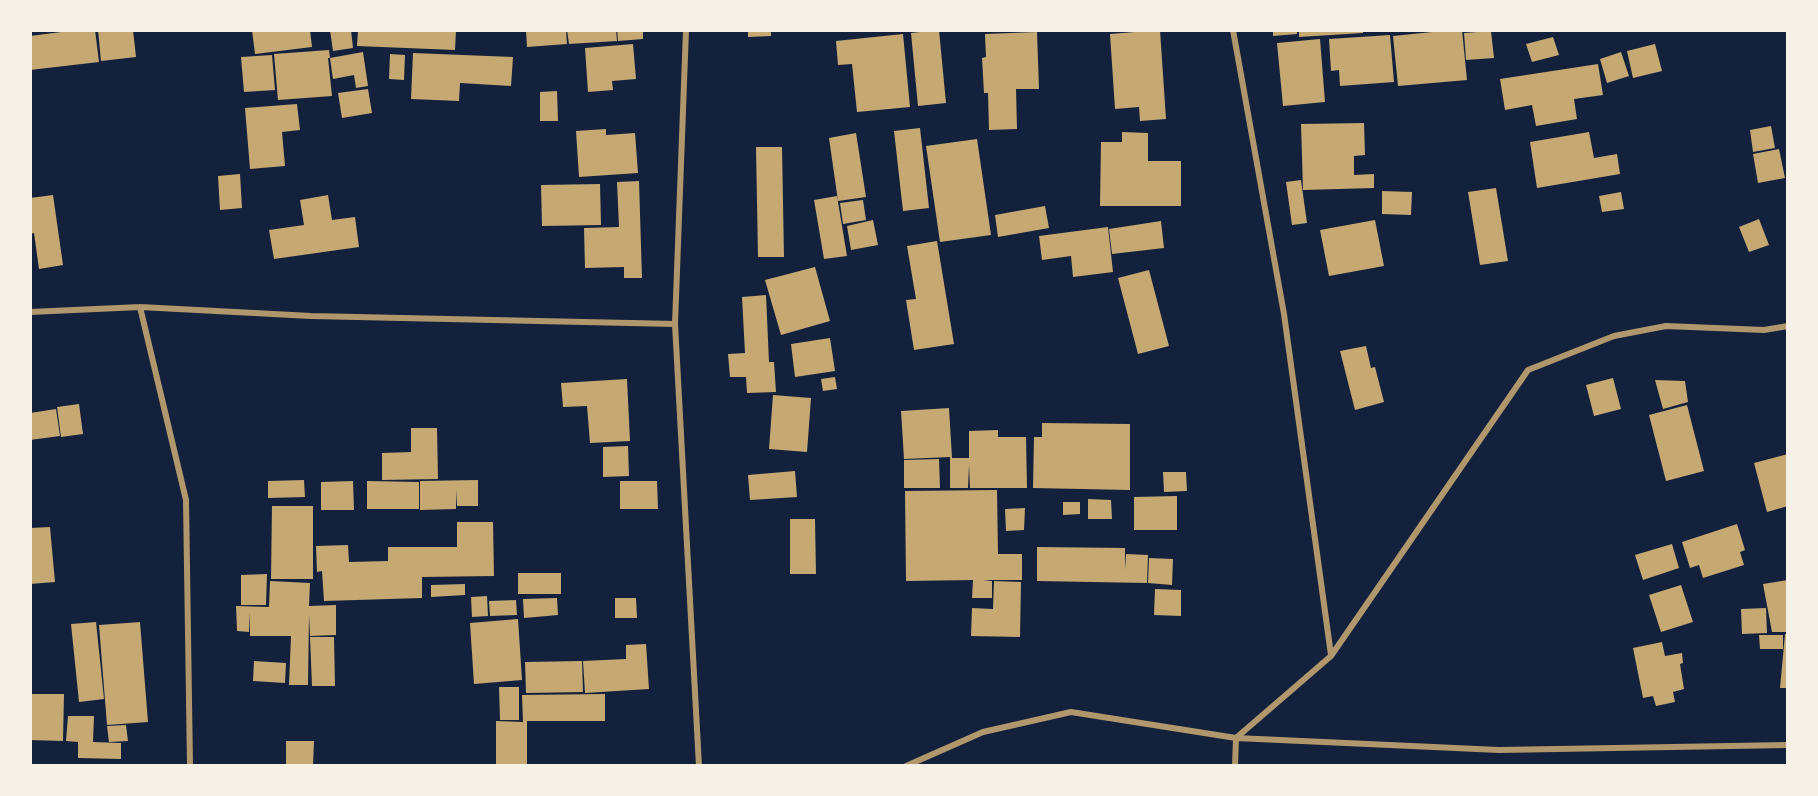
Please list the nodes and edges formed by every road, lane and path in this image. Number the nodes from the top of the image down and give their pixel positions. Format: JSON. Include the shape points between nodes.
{"nodes":[{"id":1,"x":686,"y":30,"type":"edge"},
{"id":2,"x":1233,"y":30,"type":"edge"},
{"id":3,"x":140,"y":306,"type":"junction"},
{"id":4,"x":30,"y":312,"type":"edge"},
{"id":5,"x":675,"y":324,"type":"junction"},
{"id":6,"x":1788,"y":326,"type":"edge"},
{"id":7,"x":1331,"y":656,"type":"junction"},
{"id":8,"x":1236,"y":738,"type":"junction"},
{"id":9,"x":1788,"y":745,"type":"edge"},
{"id":10,"x":190,"y":766,"type":"edge"},
{"id":11,"x":699,"y":766,"type":"edge"},
{"id":12,"x":906,"y":766,"type":"edge"},
{"id":13,"x":1235,"y":766,"type":"edge"}],
"edges":[{"from":1,"to":5,"type":"street"},
{"from":2,"to":7,"type":"street","via":[[1284,314]]},
{"from":3,"to":4,"type":"street"},
{"from":3,"to":5,"type":"street","via":[[311,316]]},
{"from":3,"to":10,"type":"street","via":[[186,500]]},
{"from":5,"to":11,"type":"street"},
{"from":6,"to":7,"type":"street","via":[[1764,330],[1666,326],[1614,336],[1528,370]]},
{"from":7,"to":8,"type":"street"},
{"from":8,"to":9,"type":"street","via":[[1499,750]]},
{"from":8,"to":12,"type":"street","via":[[1071,712],[983,732]]},
{"from":8,"to":13,"type":"street"}]}
